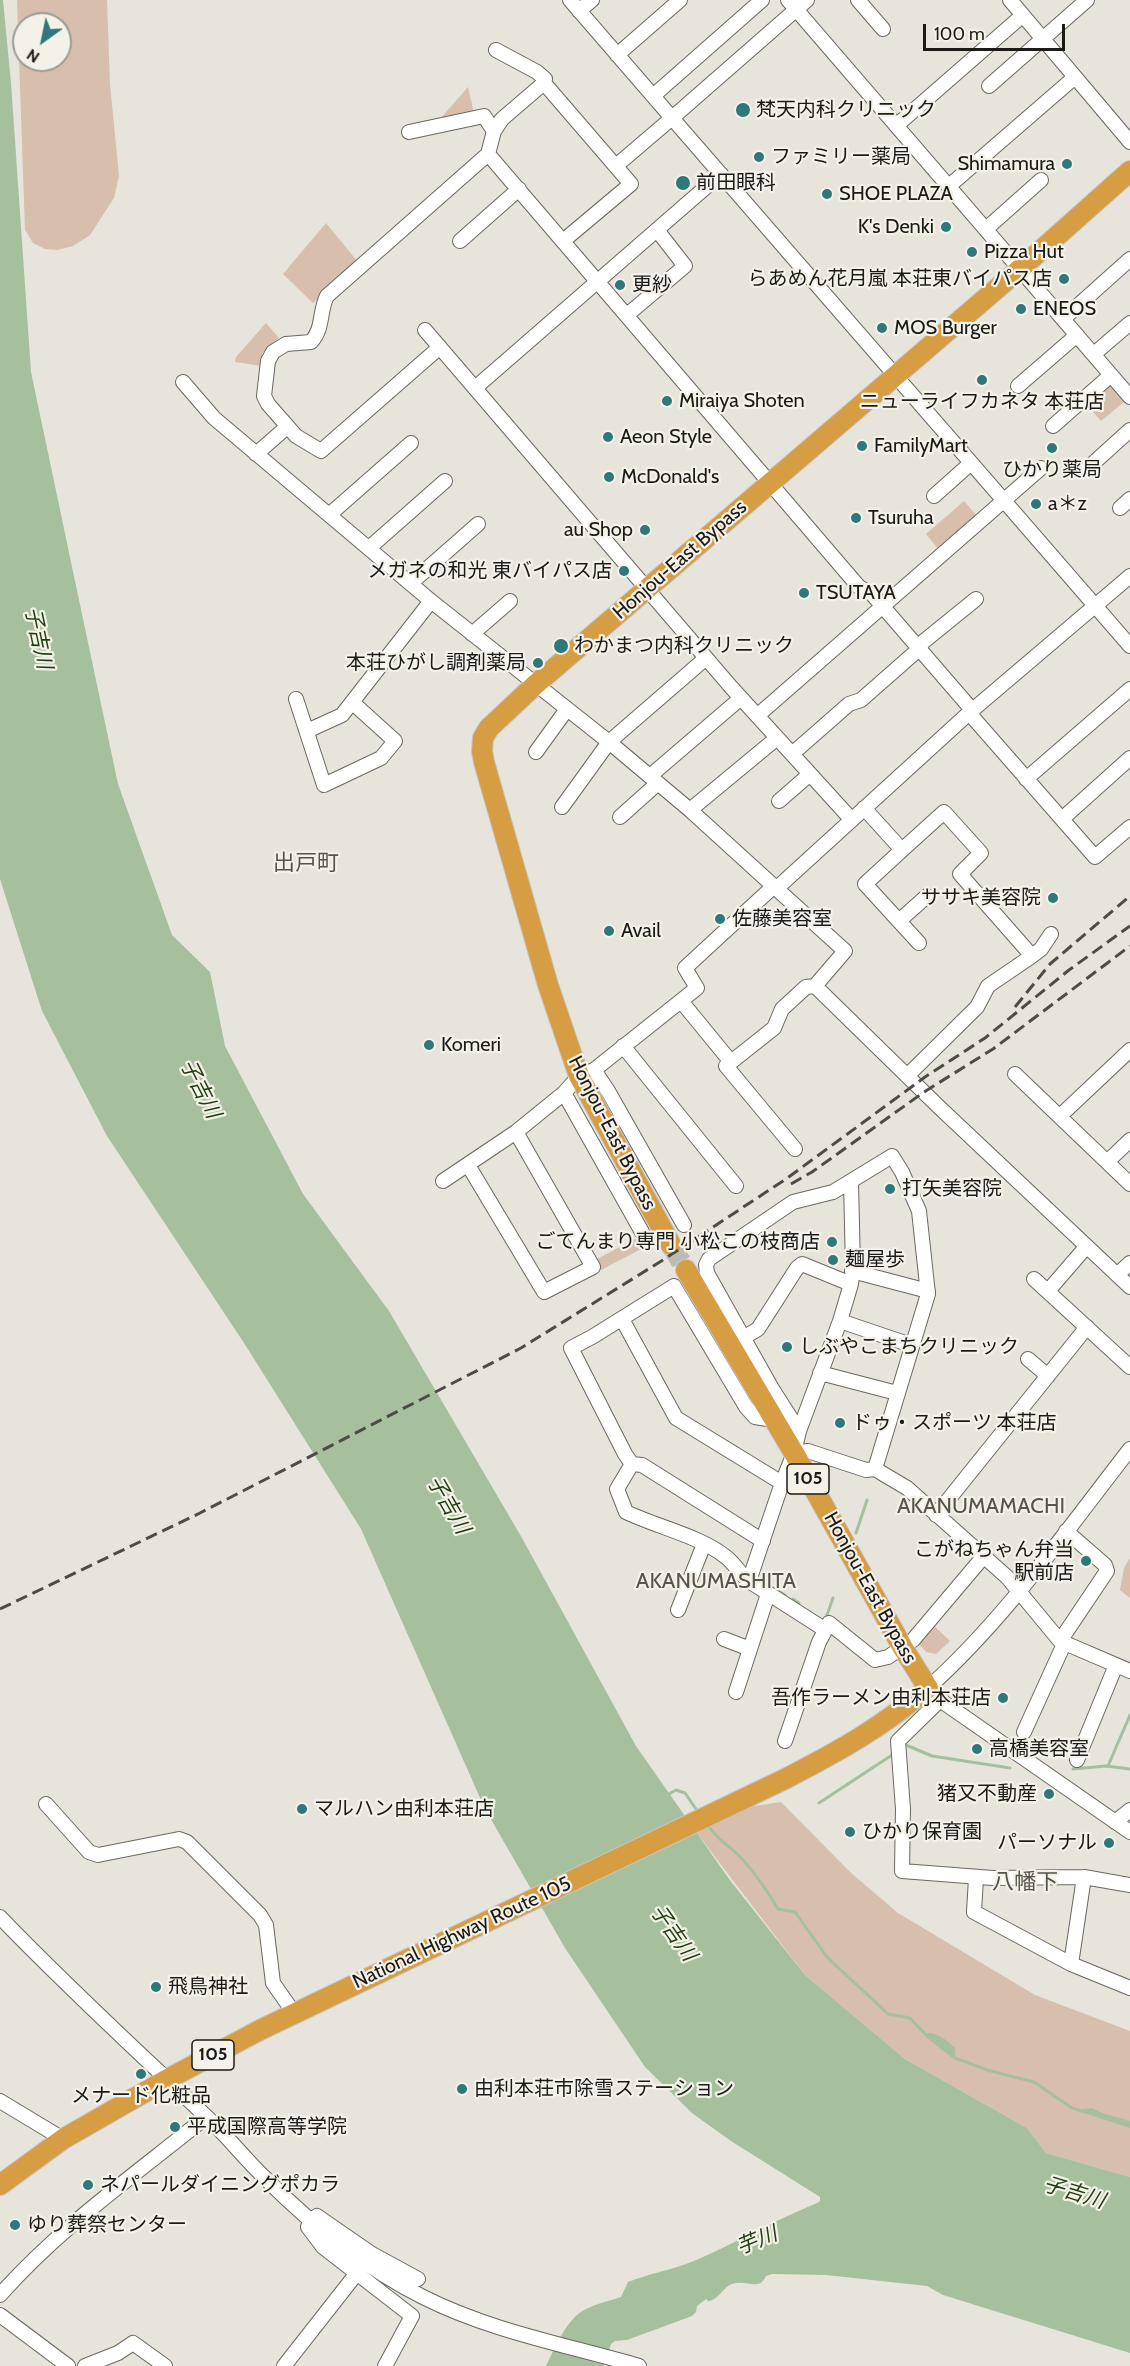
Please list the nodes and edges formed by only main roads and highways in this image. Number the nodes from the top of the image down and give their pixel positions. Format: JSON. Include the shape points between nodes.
{"nodes":[{"id":1,"x":1130,"y":171,"type":"edge"},
{"id":2,"x":671,"y":1245,"type":"tunnel mouth"},
{"id":3,"x":686,"y":1270,"type":"tunnel mouth"},
{"id":4,"x":934,"y":1694,"type":"joint"},
{"id":5,"x":0,"y":2185,"type":"edge"}],
"edges":[{"from":1,"to":2,"type":"highway","name":"Honjou-East Bypass","via":[[536,684],[483,738],[482,751],[548,985],[586,1073]]},
{"from":3,"to":4,"type":"highway","name":"Honjou-East Bypass","number":"105","via":[[903,1648]]},
{"from":4,"to":5,"type":"highway","name":"National Highway Route 105","number":"105","via":[[856,1742],[785,1779],[294,2013],[166,2080],[63,2139]]}]}
